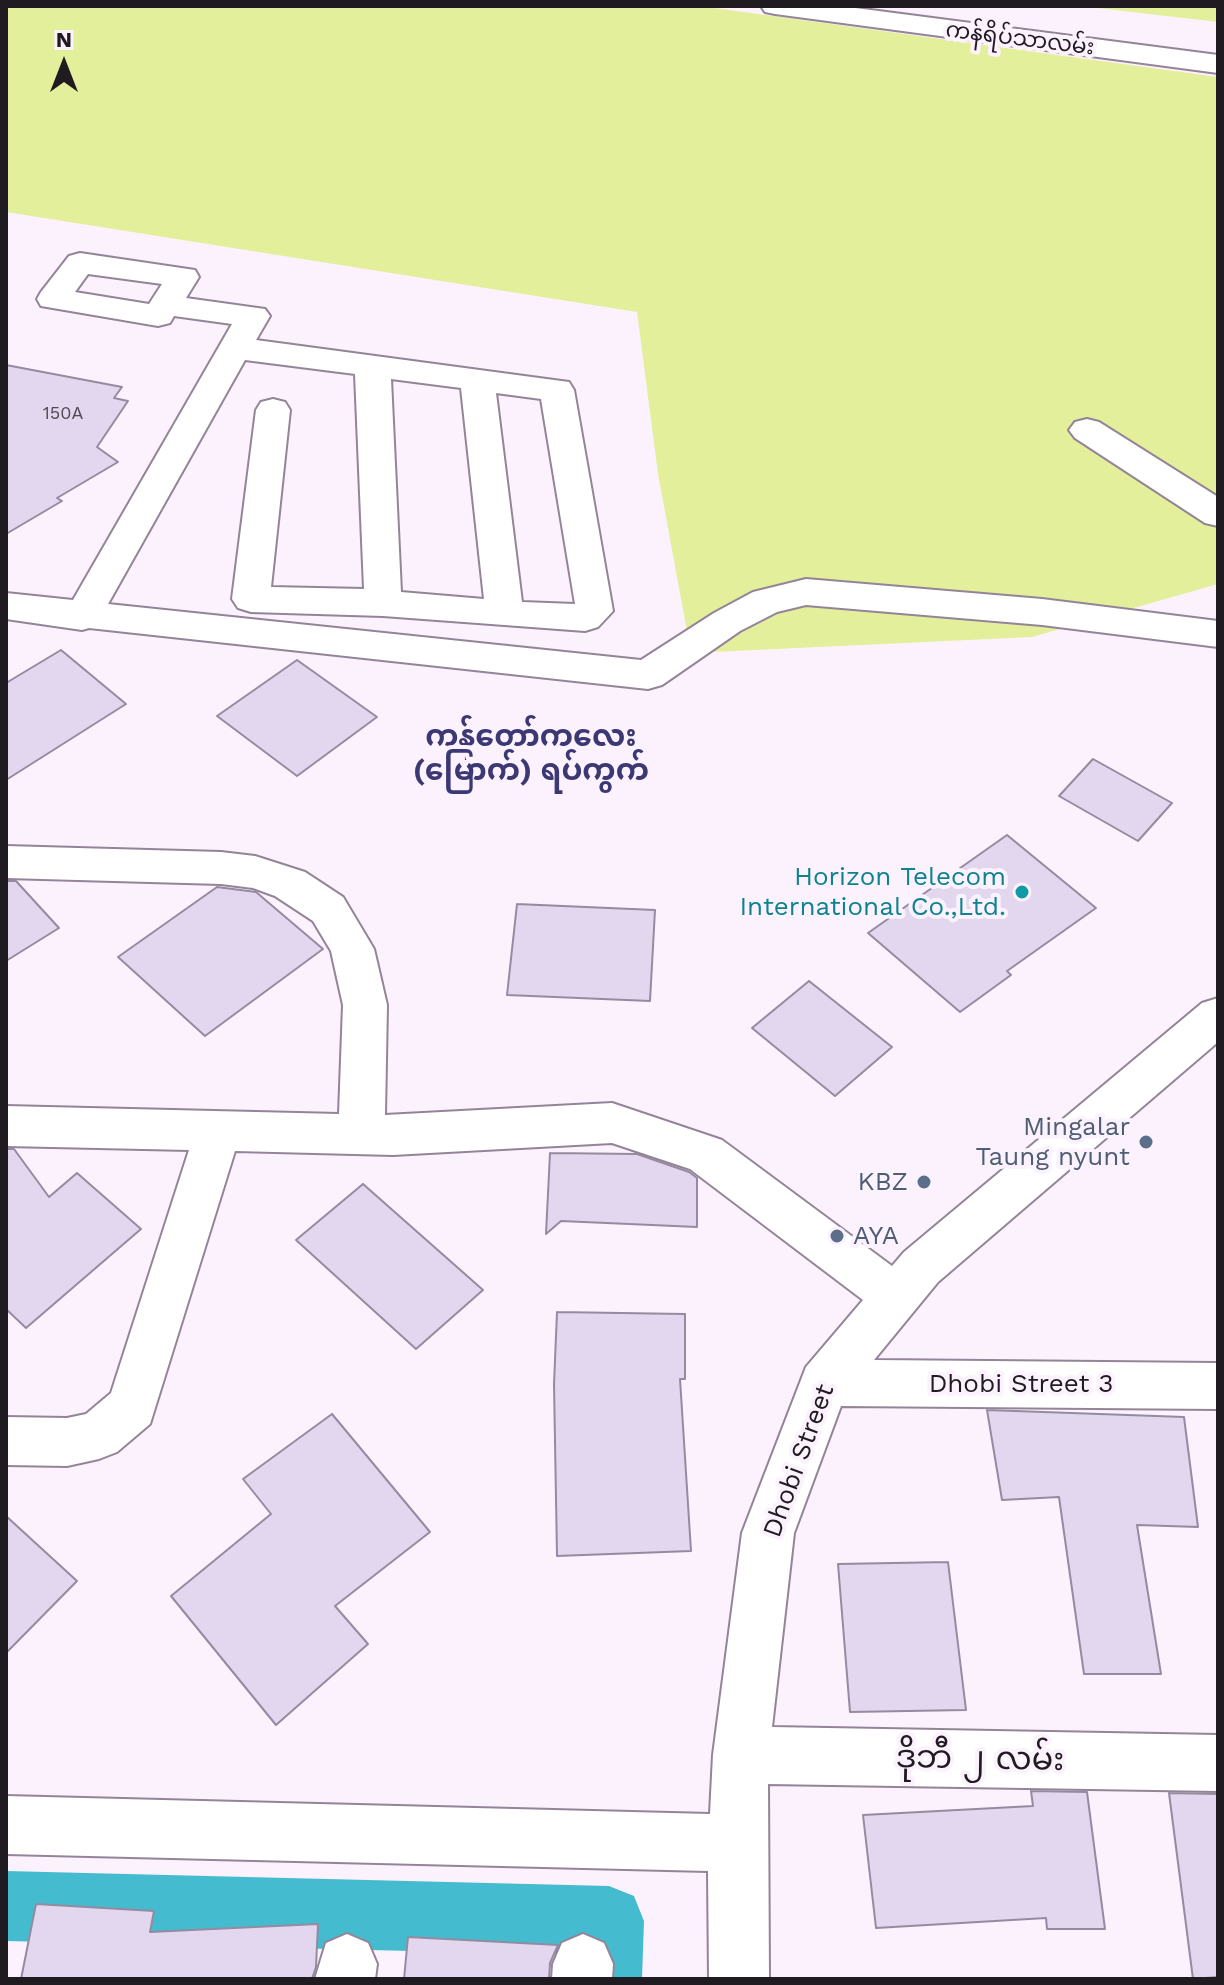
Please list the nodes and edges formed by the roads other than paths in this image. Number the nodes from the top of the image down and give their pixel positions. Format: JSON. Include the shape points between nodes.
{"nodes":[{"id":1,"x":775,"y":6,"type":"edge"},
{"id":2,"x":958,"y":6,"type":"edge"},
{"id":3,"x":1218,"y":38,"type":"edge"},
{"id":4,"x":1218,"y":64,"type":"edge"},
{"id":5,"x":165,"y":305,"type":"dead end"},
{"id":6,"x":236,"y":348,"type":"junction"},
{"id":7,"x":370,"y":365,"type":"junction"},
{"id":8,"x":477,"y":380,"type":"junction"},
{"id":9,"x":273,"y":410,"type":"dead end"},
{"id":10,"x":1087,"y":430,"type":"dead end"},
{"id":11,"x":1218,"y":514,"type":"edge"},
{"id":12,"x":383,"y":603,"type":"junction"},
{"id":13,"x":6,"y":606,"type":"edge"},
{"id":14,"x":500,"y":614,"type":"junction"},
{"id":15,"x":82,"y":617,"type":"junction"},
{"id":16,"x":1218,"y":634,"type":"edge"},
{"id":17,"x":6,"y":862,"type":"edge"},
{"id":18,"x":1218,"y":1016,"type":"edge"},
{"id":19,"x":6,"y":1126,"type":"edge"},
{"id":20,"x":218,"y":1131,"type":"junction"},
{"id":21,"x":361,"y":1134,"type":"junction"},
{"id":22,"x":895,"y":1296,"type":"junction"},
{"id":23,"x":824,"y":1383,"type":"junction"},
{"id":24,"x":1218,"y":1386,"type":"edge"},
{"id":25,"x":6,"y":1441,"type":"edge"},
{"id":26,"x":741,"y":1755,"type":"junction"},
{"id":27,"x":1218,"y":1763,"type":"edge"},
{"id":28,"x":6,"y":1825,"type":"edge"},
{"id":29,"x":737,"y":1843,"type":"junction"},
{"id":30,"x":739,"y":1979,"type":"edge"}],
"edges":[{"from":1,"to":4,"type":"street","name":"ကန်ရိပ်သာလမ်း"},
{"from":2,"to":3,"type":"street"},
{"from":5,"to":6,"type":"street","via":[[253,316]]},
{"from":6,"to":7,"type":"street"},
{"from":6,"to":15,"type":"street"},
{"from":7,"to":8,"type":"street"},
{"from":7,"to":12,"type":"street"},
{"from":8,"to":14,"type":"street","via":[[503,603]]},
{"from":8,"to":14,"type":"street","via":[[557,390],[593,596],[594,611],[585,618]]},
{"from":9,"to":12,"type":"street","via":[[251,599]]},
{"from":10,"to":11,"type":"street"},
{"from":12,"to":14,"type":"street"},
{"from":13,"to":15,"type":"street"},
{"from":15,"to":16,"type":"street","via":[[648,675],[766,601],[806,592],[1042,612]]},
{"from":17,"to":21,"type":"street","via":[[255,872],[290,884],[328,909],[352,949],[365,1005]]},
{"from":18,"to":22,"type":"street","name":"Dhobi Street","via":[[921,1267]]},
{"from":19,"to":20,"type":"street"},
{"from":20,"to":21,"type":"street"},
{"from":20,"to":25,"type":"street","via":[[132,1407],[99,1435],[67,1442]]},
{"from":21,"to":22,"type":"street","via":[[612,1123],[706,1154]]},
{"from":22,"to":23,"type":"street","name":"Dhobi Street"},
{"from":23,"to":24,"type":"street","name":"Dhobi Street 3"},
{"from":23,"to":26,"type":"street","name":"Dhobi Street","via":[[768,1533]]},
{"from":26,"to":27,"type":"street","name":"ဒိုဘီ ၂ လမ်း"},
{"from":26,"to":29,"type":"street","name":"Dhobi Street"},
{"from":28,"to":29,"type":"street"},
{"from":29,"to":30,"type":"street","name":"Dhobi Street"}]}
